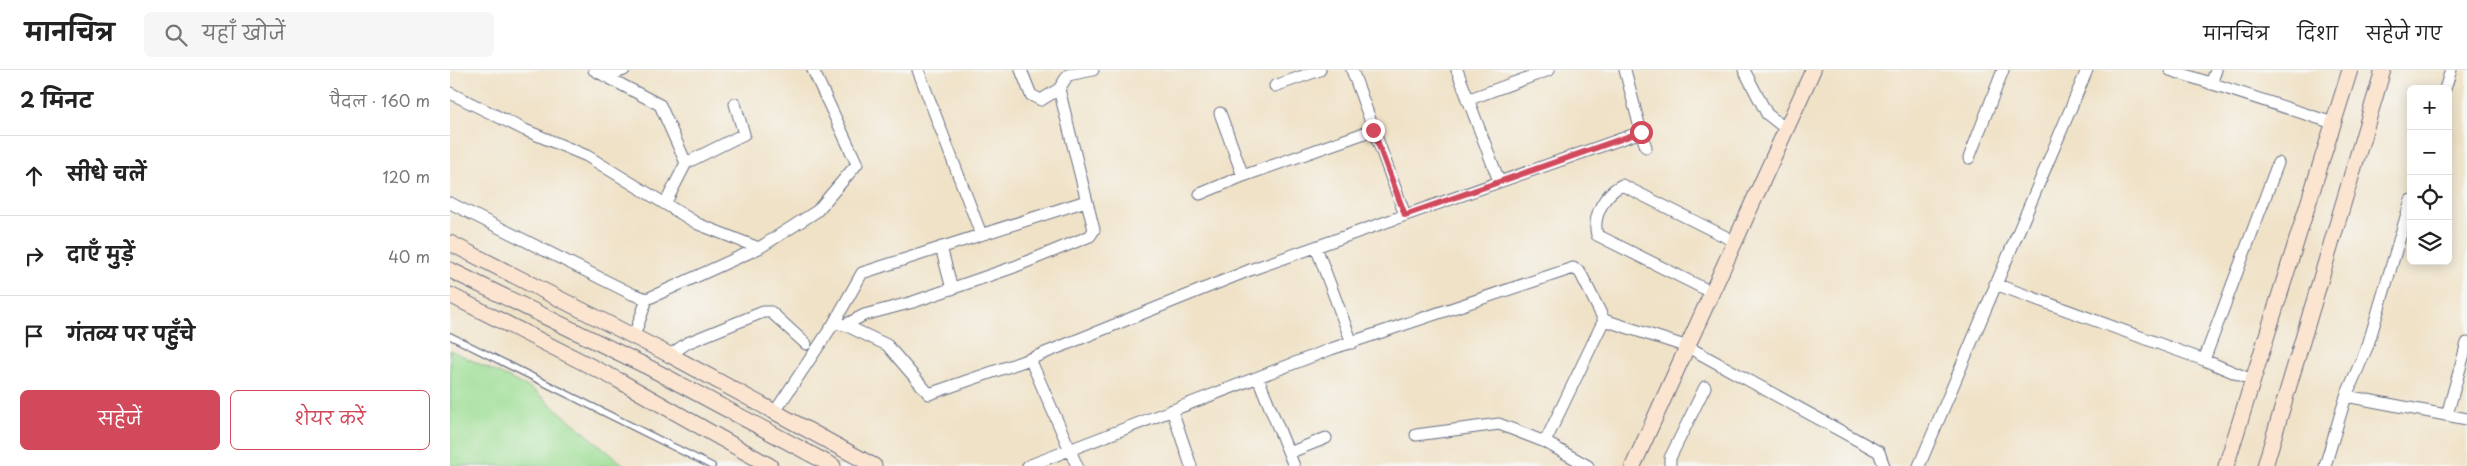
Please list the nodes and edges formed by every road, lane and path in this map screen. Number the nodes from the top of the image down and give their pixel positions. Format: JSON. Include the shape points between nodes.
{"nodes":[{"id":1,"x":594,"y":70,"type":"edge"},
{"id":2,"x":624,"y":70,"type":"edge"},
{"id":3,"x":813,"y":70,"type":"edge"},
{"id":4,"x":918,"y":70,"type":"edge"},
{"id":5,"x":1021,"y":70,"type":"edge"},
{"id":6,"x":1093,"y":70,"type":"edge"},
{"id":7,"x":1320,"y":70,"type":"edge"},
{"id":8,"x":1352,"y":70,"type":"edge"},
{"id":9,"x":1456,"y":70,"type":"edge"},
{"id":10,"x":1549,"y":70,"type":"edge"},
{"id":11,"x":1625,"y":70,"type":"edge"},
{"id":12,"x":1744,"y":70,"type":"edge"},
{"id":13,"x":1813,"y":70,"type":"edge"},
{"id":14,"x":2003,"y":70,"type":"edge"},
{"id":15,"x":2087,"y":70,"type":"edge"},
{"id":16,"x":2170,"y":70,"type":"edge"},
{"id":17,"x":2216,"y":70,"type":"edge"},
{"id":18,"x":2350,"y":70,"type":"edge"},
{"id":19,"x":2383,"y":70,"type":"edge"},
{"id":20,"x":2451,"y":70,"type":"edge"},
{"id":21,"x":1067,"y":73,"type":"edge"},
{"id":22,"x":605,"y":76,"type":"junction"},
{"id":23,"x":2211,"y":84,"type":"junction"},
{"id":24,"x":2446,"y":85,"type":"edge"},
{"id":25,"x":1274,"y":86,"type":"dead end"},
{"id":26,"x":1059,"y":89,"type":"junction"},
{"id":27,"x":450,"y":93,"type":"edge"},
{"id":28,"x":1467,"y":100,"type":"junction"},
{"id":29,"x":735,"y":104,"type":"dead end"},
{"id":30,"x":1220,"y":113,"type":"dead end"},
{"id":31,"x":2333,"y":123,"type":"junction"},
{"id":32,"x":1786,"y":129,"type":"junction"},
{"id":33,"x":1373,"y":130,"type":"junction"},
{"id":34,"x":1641,"y":132,"type":"junction"},
{"id":35,"x":1646,"y":147,"type":"dead end"},
{"id":36,"x":1969,"y":158,"type":"dead end"},
{"id":37,"x":686,"y":163,"type":"junction"},
{"id":38,"x":2278,"y":163,"type":"dead end"},
{"id":39,"x":1243,"y":176,"type":"junction"},
{"id":40,"x":1499,"y":182,"type":"junction"},
{"id":41,"x":1200,"y":194,"type":"dead end"},
{"id":42,"x":1086,"y":201,"type":"junction"},
{"id":43,"x":450,"y":203,"type":"edge"},
{"id":44,"x":665,"y":204,"type":"junction"},
{"id":45,"x":2407,"y":213,"type":"edge"},
{"id":46,"x":1405,"y":215,"type":"junction"},
{"id":47,"x":981,"y":234,"type":"junction"},
{"id":48,"x":1736,"y":242,"type":"junction"},
{"id":49,"x":450,"y":244,"type":"edge"},
{"id":50,"x":941,"y":247,"type":"junction"},
{"id":51,"x":1316,"y":247,"type":"junction"},
{"id":52,"x":759,"y":248,"type":"junction"},
{"id":53,"x":450,"y":270,"type":"edge"},
{"id":54,"x":1995,"y":284,"type":"junction"},
{"id":55,"x":952,"y":289,"type":"junction"},
{"id":56,"x":1713,"y":293,"type":"junction"},
{"id":57,"x":450,"y":295,"type":"edge"},
{"id":58,"x":647,"y":299,"type":"junction"},
{"id":59,"x":1604,"y":320,"type":"junction"},
{"id":60,"x":839,"y":324,"type":"junction"},
{"id":61,"x":450,"y":336,"type":"edge"},
{"id":62,"x":634,"y":336,"type":"junction"},
{"id":63,"x":1352,"y":342,"type":"junction"},
{"id":64,"x":2467,"y":343,"type":"edge"},
{"id":65,"x":806,"y":344,"type":"dead end"},
{"id":66,"x":1688,"y":347,"type":"junction"},
{"id":67,"x":670,"y":355,"type":"junction"},
{"id":68,"x":627,"y":357,"type":"junction"},
{"id":69,"x":1030,"y":359,"type":"junction"},
{"id":70,"x":2204,"y":360,"type":"junction"},
{"id":71,"x":1258,"y":378,"type":"junction"},
{"id":72,"x":618,"y":380,"type":"junction"},
{"id":73,"x":2252,"y":380,"type":"junction"},
{"id":74,"x":1705,"y":386,"type":"dead end"},
{"id":75,"x":2346,"y":396,"type":"junction"},
{"id":76,"x":1172,"y":410,"type":"junction"},
{"id":77,"x":774,"y":414,"type":"junction"},
{"id":78,"x":2447,"y":415,"type":"junction"},
{"id":79,"x":2467,"y":419,"type":"edge"},
{"id":80,"x":763,"y":428,"type":"junction"},
{"id":81,"x":1416,"y":435,"type":"dead end"},
{"id":82,"x":1326,"y":438,"type":"dead end"},
{"id":83,"x":1545,"y":442,"type":"junction"},
{"id":84,"x":1069,"y":449,"type":"junction"},
{"id":85,"x":1289,"y":453,"type":"junction"},
{"id":86,"x":712,"y":466,"type":"edge"},
{"id":87,"x":770,"y":466,"type":"edge"},
{"id":88,"x":833,"y":466,"type":"edge"},
{"id":89,"x":874,"y":466,"type":"edge"},
{"id":90,"x":1028,"y":466,"type":"edge"},
{"id":91,"x":1077,"y":466,"type":"edge"},
{"id":92,"x":1191,"y":466,"type":"edge"},
{"id":93,"x":1294,"y":466,"type":"edge"},
{"id":94,"x":1588,"y":466,"type":"edge"},
{"id":95,"x":1633,"y":466,"type":"edge"},
{"id":96,"x":1670,"y":466,"type":"edge"},
{"id":97,"x":1884,"y":466,"type":"edge"},
{"id":98,"x":1919,"y":466,"type":"edge"},
{"id":99,"x":2226,"y":466,"type":"edge"},
{"id":100,"x":2265,"y":466,"type":"edge"},
{"id":101,"x":2325,"y":466,"type":"edge"}],
"edges":[{"from":1,"to":22,"type":"street"},
{"from":2,"to":22,"type":"street"},
{"from":3,"to":52,"type":"street","via":[[857,164],[817,211]]},
{"from":4,"to":47,"type":"street"},
{"from":5,"to":26,"type":"street","via":[[1031,95],[1041,100]]},
{"from":6,"to":21,"type":"street"},
{"from":7,"to":25,"type":"street"},
{"from":8,"to":33,"type":"street"},
{"from":9,"to":28,"type":"street"},
{"from":10,"to":28,"type":"street"},
{"from":11,"to":34,"type":"street"},
{"from":12,"to":32,"type":"street","via":[[1767,114]]},
{"from":13,"to":32,"type":"main road"},
{"from":14,"to":36,"type":"street"},
{"from":15,"to":54,"type":"street"},
{"from":16,"to":23,"type":"street"},
{"from":17,"to":23,"type":"street"},
{"from":18,"to":31,"type":"main road"},
{"from":19,"to":100,"type":"main road"},
{"from":20,"to":24,"type":"street"},
{"from":21,"to":26,"type":"street"},
{"from":22,"to":37,"type":"street","via":[[660,105]]},
{"from":23,"to":31,"type":"street"},
{"from":26,"to":42,"type":"street"},
{"from":27,"to":44,"type":"street","via":[[587,156]]},
{"from":28,"to":40,"type":"street"},
{"from":29,"to":37,"type":"street","via":[[744,134]]},
{"from":30,"to":39,"type":"street"},
{"from":31,"to":73,"type":"main road"},
{"from":32,"to":48,"type":"main road"},
{"from":33,"to":39,"type":"street"},
{"from":33,"to":46,"type":"street"},
{"from":34,"to":35,"type":"street"},
{"from":34,"to":40,"type":"street"},
{"from":37,"to":44,"type":"street"},
{"from":38,"to":70,"type":"street"},
{"from":39,"to":41,"type":"street"},
{"from":40,"to":46,"type":"street"},
{"from":42,"to":47,"type":"street"},
{"from":42,"to":55,"type":"street","via":[[1094,230],[1090,236]]},
{"from":43,"to":58,"type":"street"},
{"from":44,"to":52,"type":"street","via":[[698,224]]},
{"from":45,"to":75,"type":"street","via":[[2368,344]]},
{"from":46,"to":51,"type":"street"},
{"from":47,"to":50,"type":"street"},
{"from":48,"to":56,"type":"main road"},
{"from":48,"to":56,"type":"street","via":[[1622,185],[1612,190],[1604,200],[1595,226],[1597,235]]},
{"from":49,"to":62,"type":"main road"},
{"from":50,"to":55,"type":"street"},
{"from":50,"to":60,"type":"street","via":[[862,273]]},
{"from":51,"to":63,"type":"street"},
{"from":51,"to":69,"type":"street","via":[[1250,270]]},
{"from":52,"to":58,"type":"street"},
{"from":53,"to":68,"type":"main road"},
{"from":54,"to":70,"type":"street"},
{"from":54,"to":98,"type":"street"},
{"from":55,"to":60,"type":"street"},
{"from":56,"to":66,"type":"main road"},
{"from":57,"to":72,"type":"main road"},
{"from":58,"to":62,"type":"street"},
{"from":59,"to":63,"type":"street","via":[[1580,272],[1573,268]]},
{"from":59,"to":66,"type":"street"},
{"from":59,"to":83,"type":"street"},
{"from":60,"to":69,"type":"street","via":[[886,345],[929,394]]},
{"from":60,"to":77,"type":"street"},
{"from":61,"to":86,"type":"lane"},
{"from":62,"to":67,"type":"main road"},
{"from":62,"to":68,"type":"main road"},
{"from":63,"to":71,"type":"street"},
{"from":64,"to":78,"type":"street"},
{"from":65,"to":67,"type":"street","via":[[771,312],[762,312],[687,343]]},
{"from":66,"to":95,"type":"main road"},
{"from":66,"to":97,"type":"street","via":[[1880,452]]},
{"from":67,"to":77,"type":"main road"},
{"from":68,"to":72,"type":"main road"},
{"from":68,"to":80,"type":"main road"},
{"from":69,"to":84,"type":"street"},
{"from":70,"to":73,"type":"street"},
{"from":71,"to":76,"type":"street"},
{"from":71,"to":85,"type":"street"},
{"from":72,"to":87,"type":"main road"},
{"from":73,"to":99,"type":"main road"},
{"from":74,"to":96,"type":"street","via":[[1670,458]]},
{"from":75,"to":78,"type":"street"},
{"from":75,"to":101,"type":"street"},
{"from":76,"to":84,"type":"street"},
{"from":76,"to":92,"type":"street"},
{"from":77,"to":80,"type":"main road"},
{"from":77,"to":89,"type":"main road"},
{"from":78,"to":79,"type":"street"},
{"from":80,"to":88,"type":"main road"},
{"from":81,"to":83,"type":"street","via":[[1499,424]]},
{"from":82,"to":85,"type":"street"},
{"from":83,"to":94,"type":"street"},
{"from":84,"to":90,"type":"street"},
{"from":84,"to":91,"type":"street"},
{"from":85,"to":93,"type":"street"}]}
